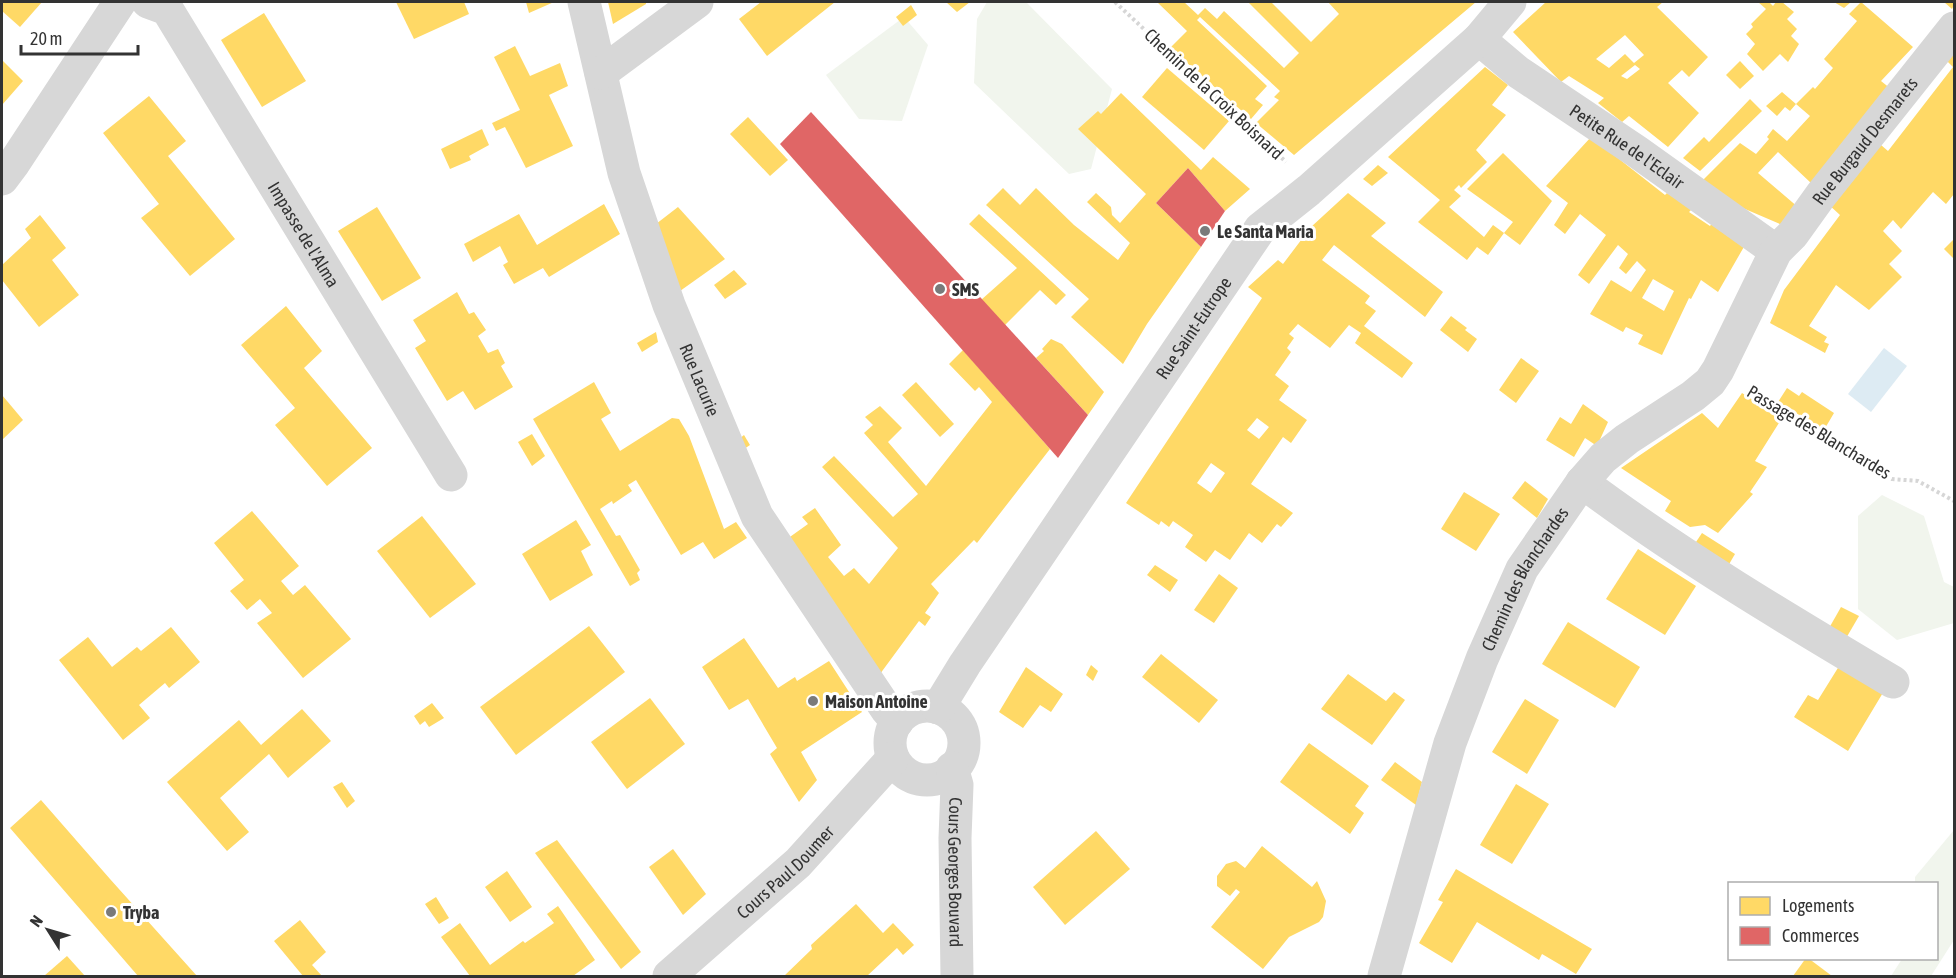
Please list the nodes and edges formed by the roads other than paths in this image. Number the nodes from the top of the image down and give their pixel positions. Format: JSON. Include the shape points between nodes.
{"nodes":[{"id":1,"x":120,"y":2,"type":"edge"},
{"id":2,"x":148,"y":2,"type":"edge"},
{"id":3,"x":584,"y":2,"type":"edge"},
{"id":4,"x":697,"y":2,"type":"edge"},
{"id":5,"x":1510,"y":2,"type":"edge"},
{"id":6,"x":1954,"y":28,"type":"edge"},
{"id":7,"x":1479,"y":39,"type":"junction"},
{"id":8,"x":601,"y":73,"type":"junction"},
{"id":9,"x":2,"y":179,"type":"edge"},
{"id":10,"x":1776,"y":251,"type":"junction"},
{"id":11,"x":451,"y":475,"type":"dead end"},
{"id":12,"x":1582,"y":482,"type":"junction"},
{"id":13,"x":1893,"y":682,"type":"dead end"},
{"id":14,"x":938,"y":708,"type":"junction"},
{"id":15,"x":897,"y":722,"type":"junction"},
{"id":16,"x":893,"y":758,"type":"junction"},
{"id":17,"x":952,"y":768,"type":"junction"},
{"id":18,"x":669,"y":976,"type":"edge"},
{"id":19,"x":957,"y":976,"type":"edge"},
{"id":20,"x":1384,"y":976,"type":"edge"}],
"edges":[{"from":1,"to":9,"type":"street"},
{"from":2,"to":11,"type":"street","name":"Impasse de l'Alma","via":[[167,9]]},
{"from":3,"to":8,"type":"street","name":"Rue Lacurie"},
{"from":4,"to":8,"type":"street"},
{"from":5,"to":7,"type":"street","name":"Rue Saint-Eutrope"},
{"from":6,"to":10,"type":"street","name":"Rue Burgaud Desmarets"},
{"from":7,"to":10,"type":"street","name":"Petite Rue de l'Eclair","via":[[1518,72],[1636,150]]},
{"from":7,"to":14,"type":"street","name":"Rue Saint-Eutrope","via":[[1260,229]]},
{"from":8,"to":15,"type":"street","name":"Rue Lacurie","via":[[624,173],[669,305],[757,516]]},
{"from":10,"to":12,"type":"street","name":"Chemin des Blanchardes","via":[[1710,382],[1627,439]]},
{"from":12,"to":13,"type":"street","via":[[1691,558]]},
{"from":12,"to":20,"type":"street","name":"Chemin des Blanchardes","via":[[1522,569],[1482,659],[1450,743]]},
{"from":14,"to":15,"type":"street","via":[[912,709]]},
{"from":14,"to":17,"type":"street","via":[[956,720],[962,731],[962,755]]},
{"from":15,"to":16,"type":"street","via":[[890,738]]},
{"from":16,"to":17,"type":"street","via":[[902,771],[924,780],[936,779]]},
{"from":16,"to":18,"type":"street","name":"Cours Paul Doumer","via":[[798,863]]},
{"from":17,"to":19,"type":"street","name":"Cours Georges Bouvard","via":[[957,785]]}]}
